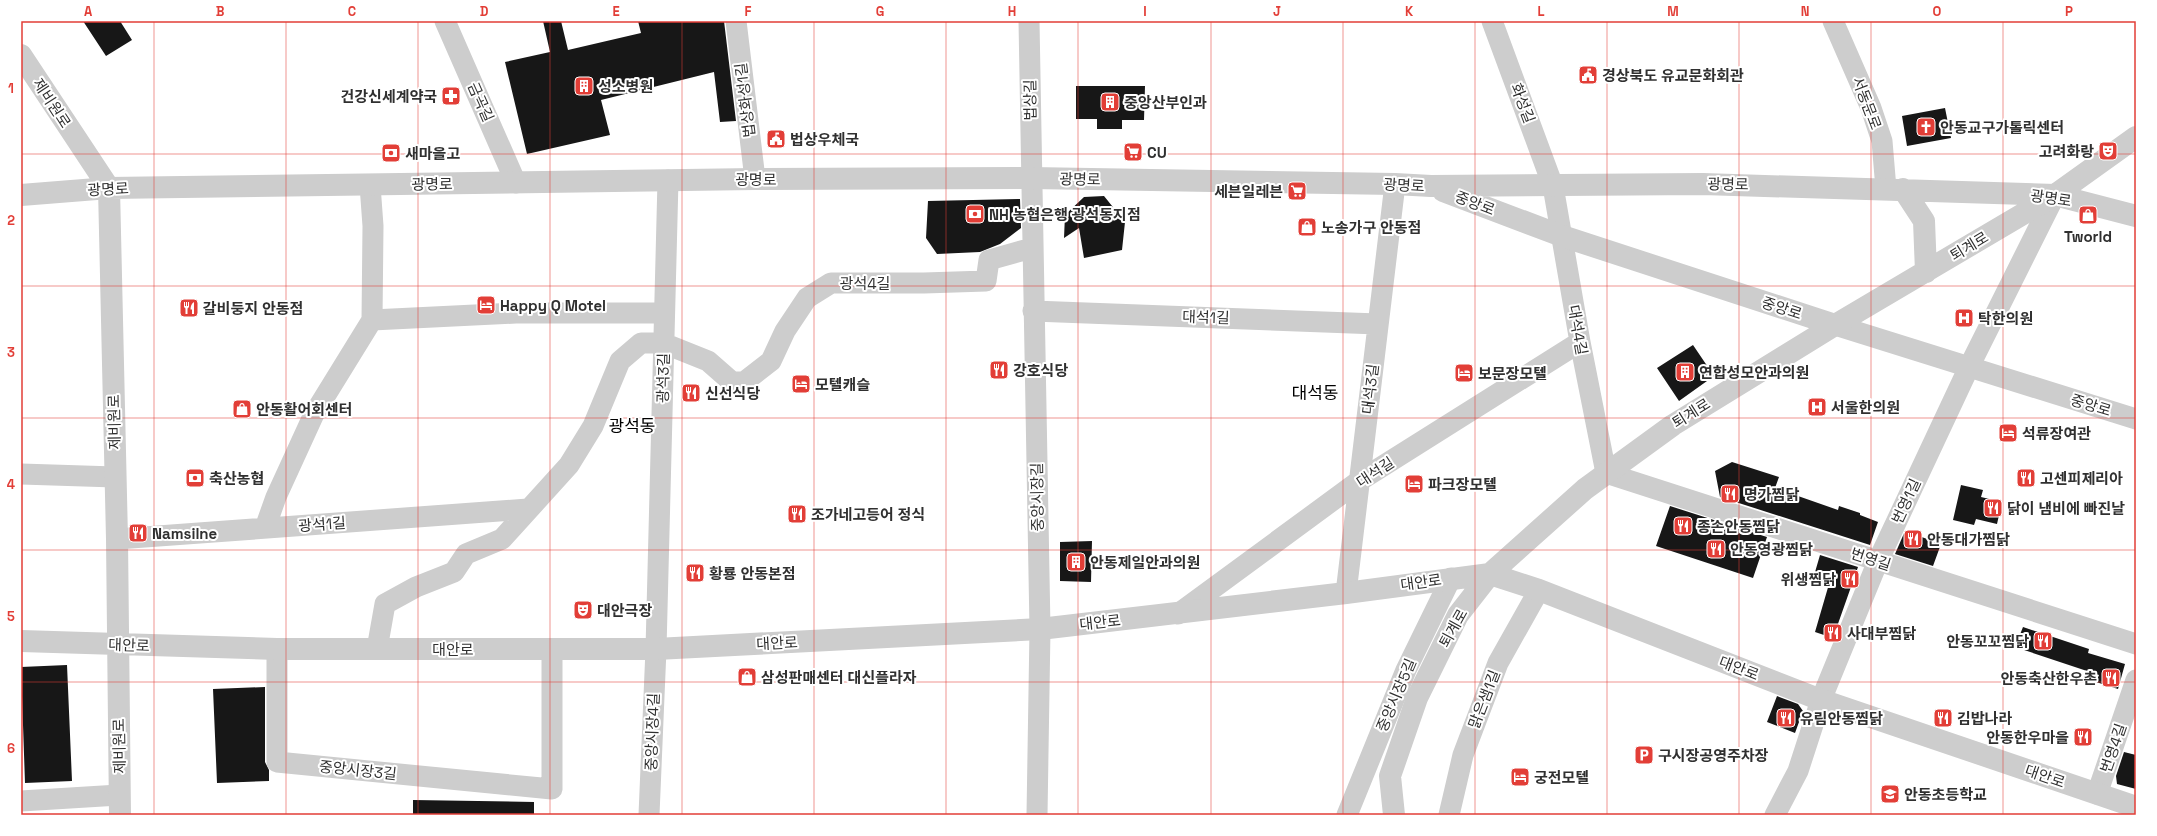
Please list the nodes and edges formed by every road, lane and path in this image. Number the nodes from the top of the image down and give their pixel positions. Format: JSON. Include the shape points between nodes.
{"nodes":[{"id":1,"x":445,"y":21,"type":"edge"},
{"id":2,"x":736,"y":21,"type":"edge"},
{"id":3,"x":1029,"y":21,"type":"edge"},
{"id":4,"x":1492,"y":21,"type":"edge"},
{"id":5,"x":1833,"y":21,"type":"edge"},
{"id":6,"x":21,"y":55,"type":"edge"},
{"id":7,"x":2136,"y":137,"type":"edge"},
{"id":8,"x":1031,"y":178,"type":"junction"},
{"id":9,"x":755,"y":179,"type":"junction"},
{"id":10,"x":668,"y":180,"type":"junction"},
{"id":11,"x":516,"y":183,"type":"junction"},
{"id":12,"x":1395,"y":184,"type":"junction"},
{"id":13,"x":370,"y":185,"type":"junction"},
{"id":14,"x":1431,"y":186,"type":"junction"},
{"id":15,"x":1553,"y":186,"type":"junction"},
{"id":16,"x":109,"y":188,"type":"junction"},
{"id":17,"x":1894,"y":189,"type":"junction"},
{"id":18,"x":21,"y":194,"type":"edge"},
{"id":19,"x":2055,"y":195,"type":"junction"},
{"id":20,"x":2136,"y":216,"type":"edge"},
{"id":21,"x":1562,"y":236,"type":"junction"},
{"id":22,"x":1032,"y":248,"type":"junction"},
{"id":23,"x":1926,"y":272,"type":"junction"},
{"id":24,"x":1033,"y":310,"type":"junction"},
{"id":25,"x":664,"y":313,"type":"junction"},
{"id":26,"x":372,"y":320,"type":"junction"},
{"id":27,"x":1378,"y":324,"type":"junction"},
{"id":28,"x":1835,"y":325,"type":"junction"},
{"id":29,"x":1580,"y":342,"type":"junction"},
{"id":30,"x":664,"y":343,"type":"junction"},
{"id":31,"x":1969,"y":367,"type":"junction"},
{"id":32,"x":2136,"y":419,"type":"edge"},
{"id":33,"x":1606,"y":473,"type":"junction"},
{"id":34,"x":21,"y":474,"type":"edge"},
{"id":35,"x":115,"y":477,"type":"junction"},
{"id":36,"x":1360,"y":481,"type":"junction"},
{"id":37,"x":528,"y":509,"type":"junction"},
{"id":38,"x":265,"y":528,"type":"junction"},
{"id":39,"x":117,"y":539,"type":"junction"},
{"id":40,"x":1878,"y":561,"type":"junction"},
{"id":41,"x":1490,"y":574,"type":"junction"},
{"id":42,"x":1451,"y":578,"type":"junction"},
{"id":43,"x":1539,"y":590,"type":"junction"},
{"id":44,"x":1346,"y":593,"type":"junction"},
{"id":45,"x":1178,"y":614,"type":"junction"},
{"id":46,"x":1040,"y":629,"type":"junction"},
{"id":47,"x":21,"y":641,"type":"edge"},
{"id":48,"x":2136,"y":644,"type":"edge"},
{"id":49,"x":118,"y":645,"type":"junction"},
{"id":50,"x":277,"y":649,"type":"junction"},
{"id":51,"x":377,"y":649,"type":"junction"},
{"id":52,"x":552,"y":649,"type":"junction"},
{"id":53,"x":656,"y":649,"type":"junction"},
{"id":54,"x":2136,"y":680,"type":"edge"},
{"id":55,"x":1821,"y":700,"type":"junction"},
{"id":56,"x":2097,"y":794,"type":"junction"},
{"id":57,"x":21,"y":801,"type":"edge"},
{"id":58,"x":120,"y":805,"type":"edge"},
{"id":59,"x":2136,"y":806,"type":"edge"},
{"id":60,"x":649,"y":815,"type":"edge"},
{"id":61,"x":1037,"y":815,"type":"edge"},
{"id":62,"x":1347,"y":815,"type":"edge"},
{"id":63,"x":1394,"y":815,"type":"edge"},
{"id":64,"x":1449,"y":815,"type":"edge"},
{"id":65,"x":1775,"y":815,"type":"edge"}],
"edges":[{"from":1,"to":11,"type":"street","name":"금곡길"},
{"from":2,"to":9,"type":"street","name":"법상화성1길"},
{"from":3,"to":8,"type":"street","name":"법상길"},
{"from":4,"to":15,"type":"street","name":"화성길"},
{"from":5,"to":17,"type":"street","name":"서동문로","via":[[1871,108]]},
{"from":6,"to":16,"type":"street","name":"제비원로"},
{"from":7,"to":19,"type":"street","name":"퇴계로"},
{"from":8,"to":9,"type":"street","name":"광명로"},
{"from":8,"to":12,"type":"street","name":"광명로"},
{"from":8,"to":22,"type":"street","name":"중앙시장길"},
{"from":9,"to":10,"type":"street","name":"광명로"},
{"from":10,"to":11,"type":"street","name":"광명로"},
{"from":10,"to":25,"type":"street","name":"광석3길"},
{"from":11,"to":13,"type":"street","name":"광명로"},
{"from":12,"to":14,"type":"street","name":"광명로"},
{"from":12,"to":27,"type":"street","name":"대석3길"},
{"from":13,"to":16,"type":"street","name":"광명로"},
{"from":13,"to":26,"type":"street","via":[[373,226]]},
{"from":14,"to":15,"type":"street","name":"광명로"},
{"from":14,"to":21,"type":"street","name":"중앙로"},
{"from":15,"to":17,"type":"street","name":"광명로","via":[[1703,184]]},
{"from":15,"to":21,"type":"street","name":"대석4길"},
{"from":16,"to":18,"type":"street","name":"광명로"},
{"from":16,"to":35,"type":"street","name":"제비원로"},
{"from":17,"to":19,"type":"street","name":"광명로"},
{"from":17,"to":23,"type":"street","via":[[1924,221]]},
{"from":19,"to":20,"type":"street","name":"광명로"},
{"from":19,"to":23,"type":"street","name":"퇴계로"},
{"from":19,"to":31,"type":"street","name":"번영1길"},
{"from":21,"to":28,"type":"street","name":"중앙로"},
{"from":21,"to":29,"type":"street","name":"대석4길"},
{"from":22,"to":24,"type":"street","name":"중앙시장길"},
{"from":22,"to":30,"type":"street","name":"광석4길","via":[[989,260],[986,280],[924,284],[831,284],[807,298],[785,331],[771,361],[744,382],[732,382],[708,361]]},
{"from":23,"to":28,"type":"street","name":"퇴계로"},
{"from":24,"to":27,"type":"street","name":"대석1길"},
{"from":24,"to":46,"type":"street","name":"중앙시장길"},
{"from":25,"to":26,"type":"street","via":[[516,313]]},
{"from":25,"to":30,"type":"street","name":"광석3길"},
{"from":26,"to":38,"type":"street","via":[[314,414],[276,497]]},
{"from":27,"to":36,"type":"street","name":"대석3길"},
{"from":28,"to":31,"type":"street","name":"중앙로"},
{"from":28,"to":33,"type":"street","name":"퇴계로","via":[[1673,425]]},
{"from":29,"to":33,"type":"street","name":"대석4길"},
{"from":29,"to":36,"type":"street","name":"대석길"},
{"from":30,"to":37,"type":"street","via":[[641,343],[620,361],[593,426],[569,465]]},
{"from":30,"to":53,"type":"street","name":"광석3길"},
{"from":31,"to":32,"type":"street","name":"중앙로"},
{"from":31,"to":40,"type":"street","name":"번영1길"},
{"from":33,"to":40,"type":"street","name":"번영길"},
{"from":33,"to":41,"type":"street","name":"퇴계로"},
{"from":34,"to":35,"type":"street"},
{"from":35,"to":39,"type":"street","name":"제비원로"},
{"from":36,"to":44,"type":"street","name":"대석3길"},
{"from":36,"to":45,"type":"street","name":"대석길"},
{"from":37,"to":38,"type":"street","name":"광석1길"},
{"from":37,"to":51,"type":"street","via":[[502,539],[466,554],[454,572],[416,587],[385,604]]},
{"from":38,"to":39,"type":"street","name":"광석1길"},
{"from":39,"to":49,"type":"street","name":"제비원로"},
{"from":40,"to":48,"type":"street","name":"번영길"},
{"from":40,"to":55,"type":"street","name":"번영1길"},
{"from":41,"to":42,"type":"street","name":"대안로"},
{"from":41,"to":43,"type":"street","name":"대안로"},
{"from":41,"to":63,"type":"street","name":"퇴계로","via":[[1458,615],[1417,698],[1390,776]]},
{"from":42,"to":44,"type":"street","name":"대안로"},
{"from":42,"to":62,"type":"street","name":"중앙시장5길","via":[[1406,670]]},
{"from":43,"to":55,"type":"street","name":"대안로"},
{"from":43,"to":64,"type":"street","name":"맑은샘1길","via":[[1498,663],[1463,755]]},
{"from":44,"to":45,"type":"street","name":"대안로","via":[[1214,607]]},
{"from":45,"to":46,"type":"street","name":"대안로"},
{"from":46,"to":53,"type":"street","name":"대안로"},
{"from":46,"to":61,"type":"street","name":"중앙시장길"},
{"from":47,"to":49,"type":"street","name":"대안로"},
{"from":49,"to":50,"type":"street","name":"대안로"},
{"from":49,"to":58,"type":"street","name":"제비원로"},
{"from":50,"to":51,"type":"street","name":"대안로"},
{"from":50,"to":52,"type":"street","name":"중앙시장3길","via":[[277,762],[552,789]]},
{"from":51,"to":52,"type":"street","name":"대안로"},
{"from":52,"to":53,"type":"street","name":"대안로"},
{"from":53,"to":60,"type":"street","name":"중앙시장4길"},
{"from":54,"to":56,"type":"street","name":"번영4길"},
{"from":55,"to":56,"type":"street","name":"대안로"},
{"from":55,"to":65,"type":"street","name":"번영1길","via":[[1798,771]]},
{"from":56,"to":59,"type":"street","name":"대안로"},
{"from":57,"to":58,"type":"street"}]}
